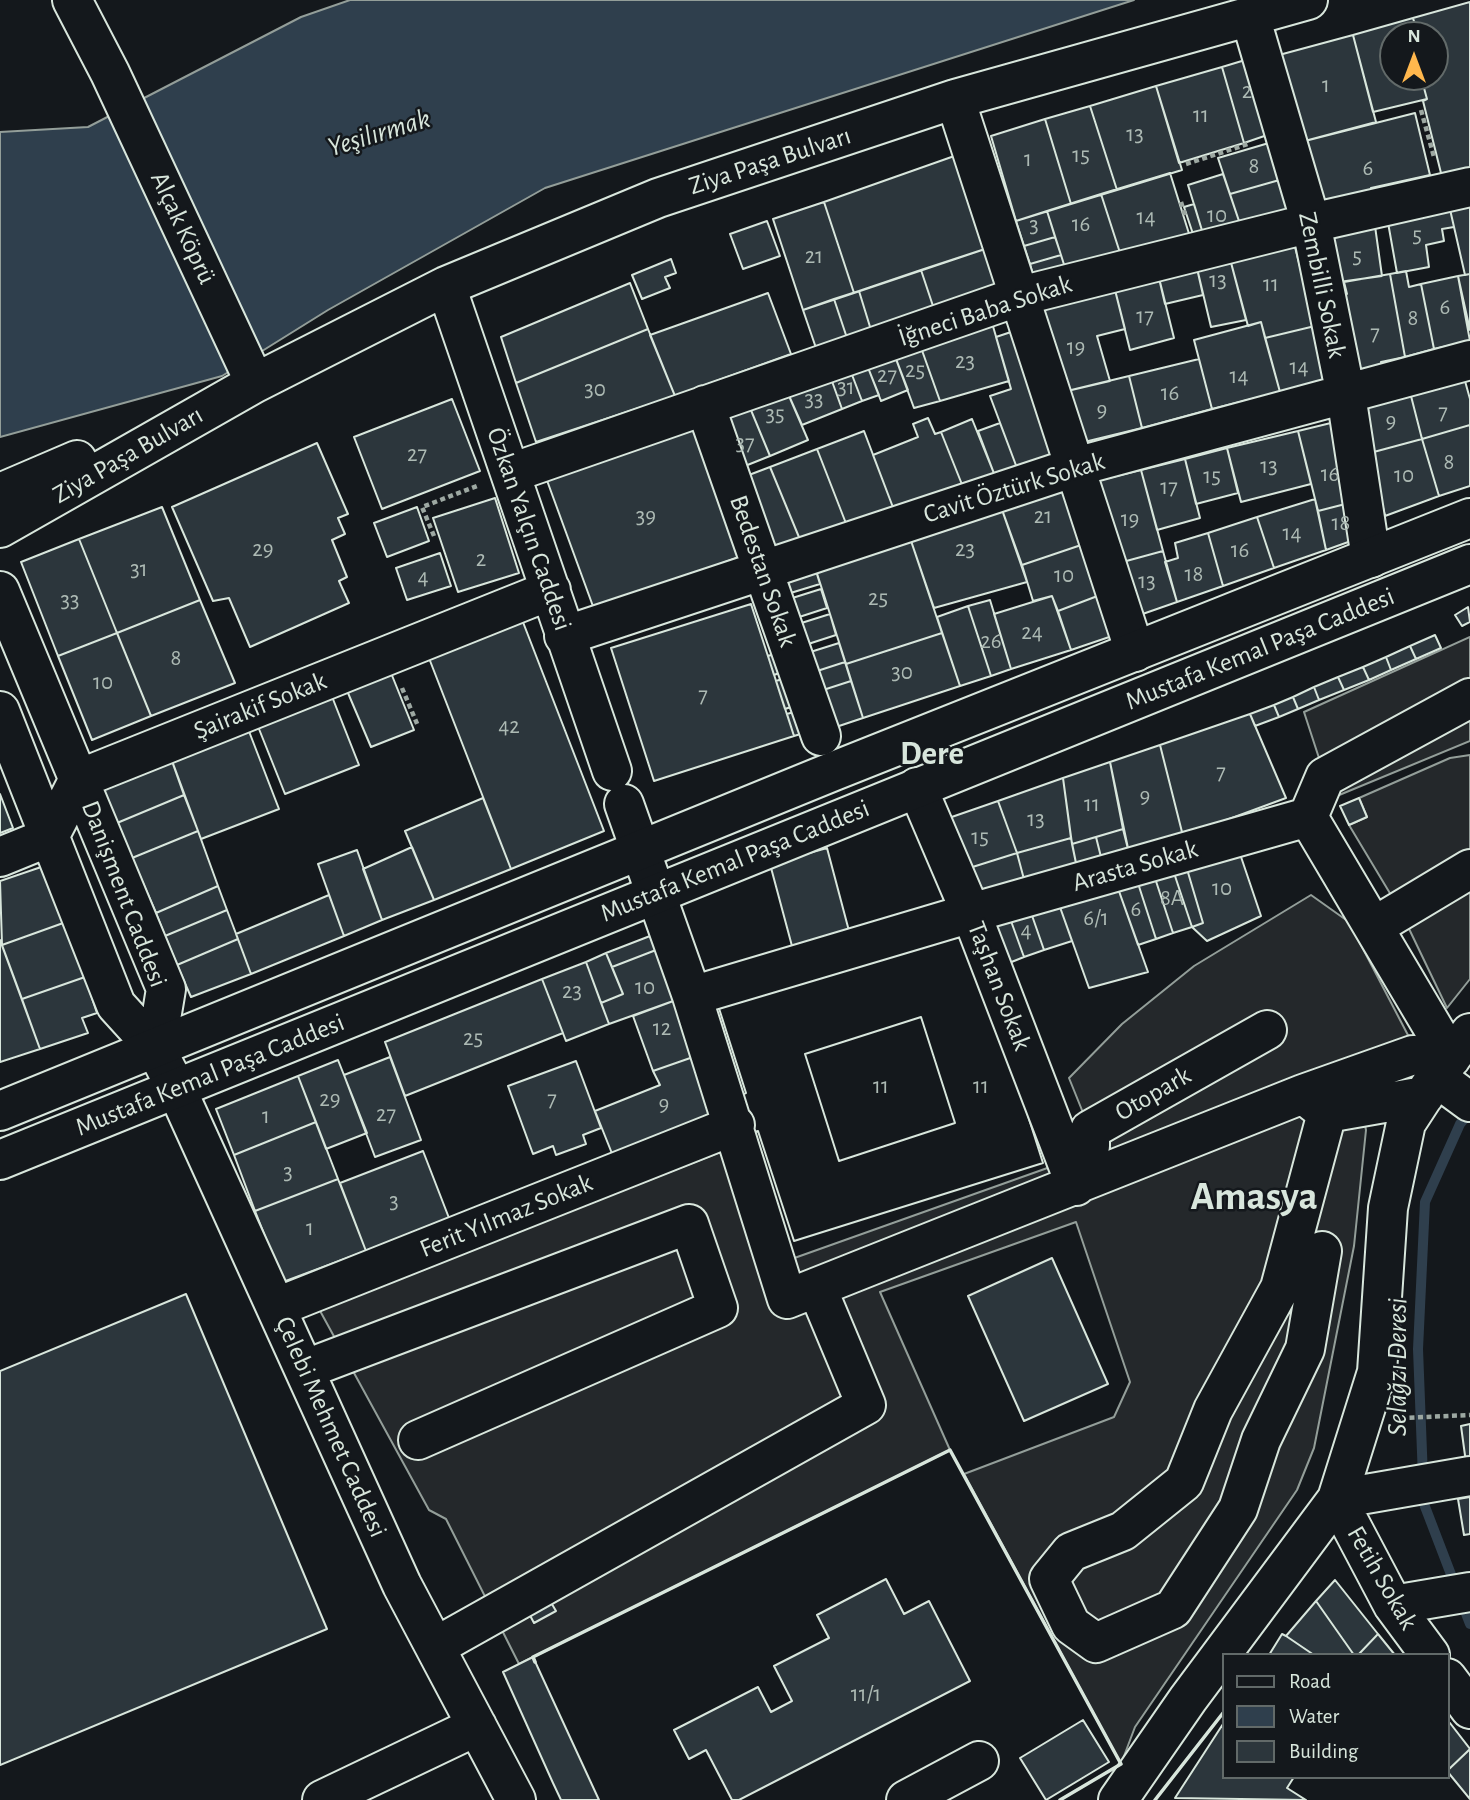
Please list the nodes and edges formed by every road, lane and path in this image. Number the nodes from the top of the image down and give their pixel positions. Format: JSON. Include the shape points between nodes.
{"nodes":[{"id":1,"x":72,"y":0,"type":"edge"},
{"id":2,"x":1308,"y":0,"type":"edge"},
{"id":3,"x":1250,"y":16,"type":"junction"},
{"id":4,"x":955,"y":99,"type":"junction"},
{"id":5,"x":1421,"y":110,"type":"dead end"},
{"id":6,"x":1285,"y":133,"type":"junction"},
{"id":7,"x":1186,"y":164,"type":"dead end"},
{"id":8,"x":1457,"y":190,"type":"edge"},
{"id":9,"x":1311,"y":223,"type":"junction"},
{"id":10,"x":446,"y":286,"type":"junction"},
{"id":11,"x":1020,"y":296,"type":"junction"},
{"id":12,"x":1470,"y":360,"type":"edge"},
{"id":13,"x":256,"y":383,"type":"junction"},
{"id":14,"x":1346,"y":395,"type":"junction"},
{"id":15,"x":705,"y":405,"type":"junction"},
{"id":16,"x":1075,"y":467,"type":"junction"},
{"id":17,"x":511,"y":473,"type":"junction"},
{"id":18,"x":0,"y":493,"type":"edge"},
{"id":19,"x":1470,"y":518,"type":"edge"},
{"id":20,"x":0,"y":528,"type":"edge"},
{"id":21,"x":434,"y":536,"type":"dead end"},
{"id":22,"x":1371,"y":558,"type":"junction"},
{"id":23,"x":1470,"y":564,"type":"edge"},
{"id":24,"x":763,"y":569,"type":"junction"},
{"id":25,"x":551,"y":590,"type":"junction"},
{"id":26,"x":0,"y":591,"type":"edge"},
{"id":27,"x":565,"y":636,"type":"junction"},
{"id":28,"x":1135,"y":652,"type":"junction"},
{"id":29,"x":1470,"y":698,"type":"edge"},
{"id":30,"x":0,"y":711,"type":"edge"},
{"id":31,"x":821,"y":736,"type":"dead end"},
{"id":32,"x":79,"y":779,"type":"junction"},
{"id":33,"x":917,"y":788,"type":"junction"},
{"id":34,"x":1308,"y":817,"type":"junction"},
{"id":35,"x":49,"y":837,"type":"junction"},
{"id":36,"x":640,"y":850,"type":"junction"},
{"id":37,"x":0,"y":857,"type":"edge"},
{"id":38,"x":1470,"y":869,"type":"edge"},
{"id":39,"x":657,"y":893,"type":"junction"},
{"id":40,"x":971,"y":913,"type":"junction"},
{"id":41,"x":1375,"y":926,"type":"junction"},
{"id":42,"x":692,"y":996,"type":"junction"},
{"id":43,"x":1267,"y":1030,"type":"dead end"},
{"id":44,"x":156,"y":1049,"type":"junction"},
{"id":45,"x":1451,"y":1076,"type":"edge"},
{"id":46,"x":176,"y":1088,"type":"junction"},
{"id":47,"x":1315,"y":1104,"type":"junction"},
{"id":48,"x":0,"y":1111,"type":"edge"},
{"id":49,"x":734,"y":1125,"type":"junction"},
{"id":50,"x":0,"y":1160,"type":"edge"},
{"id":51,"x":1076,"y":1186,"type":"junction"},
{"id":52,"x":1322,"y":1251,"type":"dead end"},
{"id":53,"x":817,"y":1288,"type":"junction"},
{"id":54,"x":277,"y":1307,"type":"junction"},
{"id":55,"x":306,"y":1369,"type":"junction"},
{"id":56,"x":1470,"y":1415,"type":"edge"},
{"id":57,"x":1403,"y":1418,"type":"dead end"},
{"id":58,"x":418,"y":1440,"type":"dead end"},
{"id":59,"x":1438,"y":1482,"type":"edge"},
{"id":60,"x":1337,"y":1499,"type":"junction"},
{"id":61,"x":1454,"y":1595,"type":"edge"},
{"id":62,"x":1392,"y":1605,"type":"junction"},
{"id":63,"x":435,"y":1647,"type":"junction"},
{"id":64,"x":1222,"y":1653,"type":"edge"},
{"id":65,"x":1222,"y":1653,"type":"edge"},
{"id":66,"x":1428,"y":1653,"type":"edge"},
{"id":67,"x":1449,"y":1681,"type":"edge"},
{"id":68,"x":1470,"y":1709,"type":"edge"},
{"id":69,"x":477,"y":1726,"type":"junction"},
{"id":70,"x":979,"y":1761,"type":"dead end"},
{"id":71,"x":322,"y":1800,"type":"edge"},
{"id":72,"x":516,"y":1800,"type":"edge"},
{"id":73,"x":906,"y":1800,"type":"edge"},
{"id":74,"x":1118,"y":1800,"type":"edge"}],
"edges":[{"from":1,"to":13,"type":"street","name":"Alçak Köprü"},
{"from":2,"to":3,"type":"street","name":"Ziya Paşa Bulvarı"},
{"from":3,"to":4,"type":"street","name":"Ziya Paşa Bulvarı"},
{"from":3,"to":6,"type":"street","name":"Zembilli Sokak"},
{"from":4,"to":10,"type":"street","name":"Ziya Paşa Bulvarı","via":[[658,198]]},
{"from":4,"to":11,"type":"street"},
{"from":5,"to":8,"type":"path"},
{"from":6,"to":7,"type":"path"},
{"from":6,"to":9,"type":"street","name":"Zembilli Sokak"},
{"from":8,"to":9,"type":"street","name":"İğneci Baba Sokak"},
{"from":9,"to":11,"type":"street","name":"İğneci Baba Sokak"},
{"from":9,"to":14,"type":"street","name":"Zembilli Sokak"},
{"from":10,"to":13,"type":"street","name":"Ziya Paşa Bulvarı"},
{"from":10,"to":17,"type":"street","name":"Özkan Yalçın Caddesi"},
{"from":11,"to":15,"type":"street","name":"İğneci Baba Sokak"},
{"from":11,"to":16,"type":"street"},
{"from":12,"to":14,"type":"street","name":"Cavit Öztürk Sokak"},
{"from":13,"to":18,"type":"street","name":"Ziya Paşa Bulvarı"},
{"from":13,"to":20,"type":"street","name":"Ziya Paşa Bulvarı"},
{"from":14,"to":16,"type":"street","name":"Cavit Öztürk Sokak"},
{"from":14,"to":22,"type":"street","name":"Zembilli Sokak"},
{"from":15,"to":17,"type":"street","name":"İğneci Baba Sokak"},
{"from":15,"to":24,"type":"street","name":"Bedestan Sokak"},
{"from":16,"to":24,"type":"street","name":"Cavit Öztürk Sokak"},
{"from":16,"to":28,"type":"street"},
{"from":17,"to":21,"type":"path","via":[[422,507]]},
{"from":17,"to":25,"type":"street","name":"Özkan Yalçın Caddesi"},
{"from":19,"to":22,"type":"street","name":"Mustafa Kemal Paşa Caddesi"},
{"from":22,"to":28,"type":"street","name":"Mustafa Kemal Paşa Caddesi"},
{"from":23,"to":33,"type":"street","name":"Mustafa Kemal Paşa Caddesi"},
{"from":24,"to":27,"type":"street","name":"Cavit Öztürk Sokak"},
{"from":24,"to":31,"type":"street","name":"Bedestan Sokak"},
{"from":25,"to":27,"type":"street","name":"Özkan Yalçın Caddesi"},
{"from":25,"to":32,"type":"street","name":"Şairakif Sokak"},
{"from":26,"to":32,"type":"street","name":"Danişment Caddesi"},
{"from":27,"to":36,"type":"street","name":"Özkan Yalçın Caddesi"},
{"from":28,"to":36,"type":"street","name":"Mustafa Kemal Paşa Caddesi"},
{"from":29,"to":34,"type":"street","via":[[1325,776]]},
{"from":30,"to":35,"type":"street","name":"Danişment Caddesi"},
{"from":32,"to":35,"type":"street"},
{"from":32,"to":44,"type":"street","name":"Danişment Caddesi","via":[[166,989]]},
{"from":33,"to":39,"type":"street","name":"Mustafa Kemal Paşa Caddesi"},
{"from":33,"to":40,"type":"street","name":"Taşhan Sokak"},
{"from":34,"to":40,"type":"street","name":"Arasta Sokak"},
{"from":34,"to":41,"type":"street"},
{"from":35,"to":37,"type":"street"},
{"from":35,"to":44,"type":"street","name":"Danişment Caddesi","via":[[116,1005]]},
{"from":36,"to":39,"type":"street","name":"Özkan Yalçın Caddesi"},
{"from":36,"to":44,"type":"street","name":"Mustafa Kemal Paşa Caddesi"},
{"from":38,"to":41,"type":"street"},
{"from":39,"to":42,"type":"street","name":"Özkan Yalçın Caddesi"},
{"from":39,"to":46,"type":"street","name":"Mustafa Kemal Paşa Caddesi"},
{"from":40,"to":42,"type":"street","name":"Arasta Sokak"},
{"from":40,"to":51,"type":"street","name":"Taşhan Sokak"},
{"from":41,"to":45,"type":"street"},
{"from":42,"to":49,"type":"street","name":"Özkan Yalçın Caddesi"},
{"from":43,"to":51,"type":"street","name":"Otopark","via":[[1090,1130],[1090,1146]]},
{"from":44,"to":46,"type":"street","name":"Çelebi Mehmet Caddesi"},
{"from":44,"to":48,"type":"street","name":"Mustafa Kemal Paşa Caddesi"},
{"from":45,"to":47,"type":"street","via":[[1413,1055]]},
{"from":45,"to":60,"type":"street","via":[[1406,1123],[1388,1208],[1377,1372]]},
{"from":46,"to":50,"type":"street","name":"Mustafa Kemal Paşa Caddesi"},
{"from":46,"to":54,"type":"street","name":"Çelebi Mehmet Caddesi"},
{"from":47,"to":51,"type":"street"},
{"from":47,"to":52,"type":"street","via":[[1280,1288],[1213,1410],[1184,1482],[1123,1531],[1072,1552],[1049,1579],[1070,1625],[1096,1643],[1173,1609],[1238,1509],[1261,1440],[1305,1349]]},
{"from":49,"to":53,"type":"street","name":"Özkan Yalçın Caddesi","via":[[787,1299]]},
{"from":49,"to":54,"type":"street","name":"Ferit Yılmaz Sokak"},
{"from":51,"to":53,"type":"street"},
{"from":53,"to":63,"type":"street","via":[[866,1405]]},
{"from":54,"to":55,"type":"street","name":"Çelebi Mehmet Caddesi"},
{"from":55,"to":58,"type":"street","via":[[689,1224],[718,1308]]},
{"from":55,"to":63,"type":"street","name":"Çelebi Mehmet Caddesi","via":[[402,1586]]},
{"from":56,"to":57,"type":"path"},
{"from":59,"to":60,"type":"street"},
{"from":60,"to":62,"type":"street","name":"Fetih Sokak"},
{"from":60,"to":65,"type":"street"},
{"from":61,"to":62,"type":"street"},
{"from":62,"to":66,"type":"street","name":"Fetih Sokak"},
{"from":63,"to":69,"type":"street","name":"Çelebi Mehmet Caddesi"},
{"from":64,"to":74,"type":"street"},
{"from":67,"to":68,"type":"street"},
{"from":69,"to":71,"type":"street"},
{"from":69,"to":72,"type":"street","name":"Çelebi Mehmet Caddesi"},
{"from":70,"to":73,"type":"street"}]}
